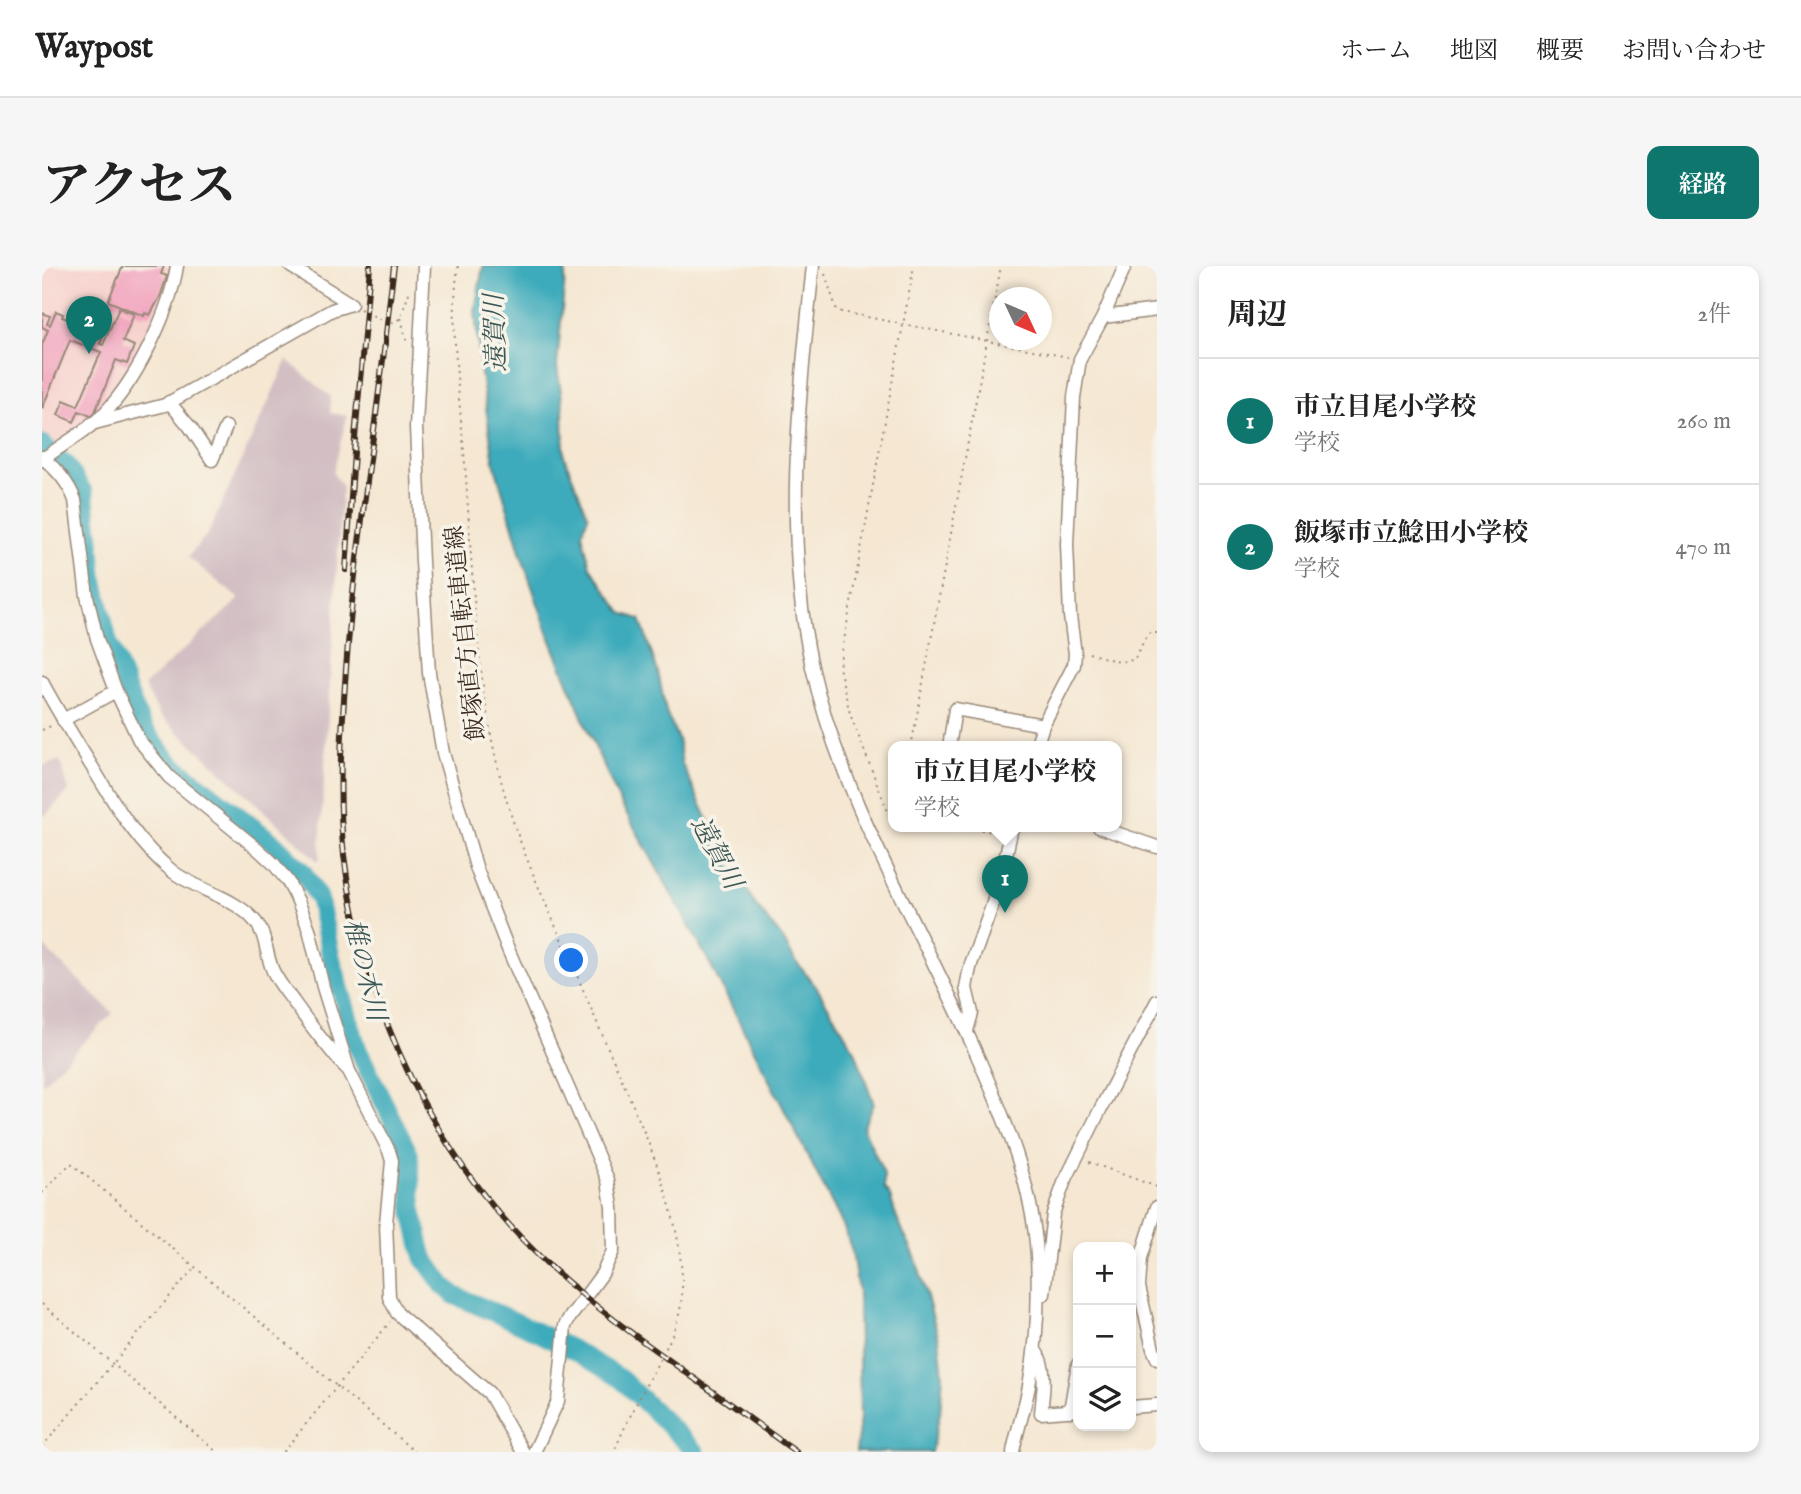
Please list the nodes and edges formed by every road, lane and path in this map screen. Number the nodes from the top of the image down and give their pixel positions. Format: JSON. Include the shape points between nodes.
{"nodes":[{"id":1,"x":177,"y":266,"type":"edge"},
{"id":2,"x":290,"y":266,"type":"edge"},
{"id":3,"x":424,"y":266,"type":"edge"},
{"id":4,"x":458,"y":266,"type":"edge"},
{"id":5,"x":813,"y":266,"type":"edge"},
{"id":6,"x":822,"y":266,"type":"edge"},
{"id":7,"x":914,"y":266,"type":"edge"},
{"id":8,"x":1001,"y":266,"type":"edge"},
{"id":9,"x":1125,"y":266,"type":"edge"},
{"id":10,"x":410,"y":292,"type":"dead end"},
{"id":11,"x":351,"y":304,"type":"junction"},
{"id":12,"x":1157,"y":310,"type":"edge"},
{"id":13,"x":1103,"y":317,"type":"junction"},
{"id":14,"x":903,"y":324,"type":"junction"},
{"id":15,"x":987,"y":341,"type":"junction"},
{"id":16,"x":1080,"y":359,"type":"junction"},
{"id":17,"x":169,"y":402,"type":"junction"},
{"id":18,"x":91,"y":424,"type":"junction"},
{"id":19,"x":226,"y":427,"type":"dead end"},
{"id":20,"x":43,"y":459,"type":"edge"},
{"id":21,"x":1157,"y":633,"type":"edge"},
{"id":22,"x":1074,"y":654,"type":"junction"},
{"id":23,"x":42,"y":682,"type":"edge"},
{"id":24,"x":116,"y":691,"type":"junction"},
{"id":25,"x":42,"y":709,"type":"edge"},
{"id":26,"x":60,"y":715,"type":"junction"},
{"id":27,"x":1043,"y":725,"type":"junction"},
{"id":28,"x":912,"y":741,"type":"edge"},
{"id":29,"x":950,"y":741,"type":"edge"},
{"id":30,"x":1038,"y":741,"type":"edge"},
{"id":31,"x":888,"y":812,"type":"edge"},
{"id":32,"x":1011,"y":832,"type":"edge"},
{"id":33,"x":1113,"y":832,"type":"edge"},
{"id":34,"x":1157,"y":847,"type":"edge"},
{"id":35,"x":1157,"y":1000,"type":"edge"},
{"id":36,"x":967,"y":1031,"type":"junction"},
{"id":37,"x":349,"y":1071,"type":"junction"},
{"id":38,"x":1077,"y":1158,"type":"junction"},
{"id":39,"x":1157,"y":1187,"type":"edge"},
{"id":40,"x":42,"y":1193,"type":"edge"},
{"id":41,"x":1157,"y":1207,"type":"edge"},
{"id":42,"x":1136,"y":1255,"type":"edge"},
{"id":43,"x":195,"y":1268,"type":"junction"},
{"id":44,"x":42,"y":1304,"type":"edge"},
{"id":45,"x":397,"y":1313,"type":"junction"},
{"id":46,"x":1036,"y":1318,"type":"junction"},
{"id":47,"x":1035,"y":1350,"type":"junction"},
{"id":48,"x":1157,"y":1358,"type":"edge"},
{"id":49,"x":113,"y":1364,"type":"junction"},
{"id":50,"x":338,"y":1387,"type":"junction"},
{"id":51,"x":1157,"y":1405,"type":"edge"},
{"id":52,"x":1136,"y":1407,"type":"edge"},
{"id":53,"x":1073,"y":1411,"type":"edge"},
{"id":54,"x":42,"y":1447,"type":"edge"},
{"id":55,"x":217,"y":1452,"type":"edge"},
{"id":56,"x":283,"y":1452,"type":"edge"},
{"id":57,"x":415,"y":1452,"type":"edge"},
{"id":58,"x":523,"y":1452,"type":"edge"},
{"id":59,"x":534,"y":1452,"type":"edge"},
{"id":60,"x":614,"y":1452,"type":"edge"},
{"id":61,"x":1013,"y":1452,"type":"edge"}],
"edges":[{"from":1,"to":18,"type":"street","via":[[160,324],[145,352],[110,408]]},
{"from":2,"to":11,"type":"street"},
{"from":3,"to":59,"type":"street","via":[[417,454],[429,673],[443,753],[477,870],[608,1180],[612,1207],[613,1251],[565,1326],[558,1401]]},
{"from":4,"to":60,"type":"path","name":"飯塚直方自転車道線","via":[[454,344],[472,585],[498,766],[538,885],[646,1138],[668,1200],[679,1254],[679,1315]]},
{"from":5,"to":36,"type":"street","via":[[798,437],[796,523],[804,622],[813,669],[842,768]]},
{"from":6,"to":14,"type":"path","via":[[837,311]]},
{"from":7,"to":14,"type":"path"},
{"from":8,"to":15,"type":"path"},
{"from":9,"to":13,"type":"street"},
{"from":10,"to":11,"type":"path","via":[[401,317],[393,323]]},
{"from":11,"to":17,"type":"street","via":[[332,310]]},
{"from":12,"to":13,"type":"street"},
{"from":13,"to":16,"type":"street"},
{"from":14,"to":15,"type":"path"},
{"from":14,"to":31,"type":"path","via":[[839,667],[850,714]]},
{"from":15,"to":16,"type":"path"},
{"from":15,"to":28,"type":"path"},
{"from":16,"to":22,"type":"street","via":[[1067,544]]},
{"from":17,"to":18,"type":"street"},
{"from":17,"to":19,"type":"street","via":[[212,460]]},
{"from":18,"to":20,"type":"street"},
{"from":20,"to":24,"type":"street","via":[[60,474],[75,500],[87,596]]},
{"from":21,"to":22,"type":"path","via":[[1148,633],[1134,660]]},
{"from":22,"to":27,"type":"street","via":[[1074,665]]},
{"from":23,"to":26,"type":"street"},
{"from":24,"to":26,"type":"street"},
{"from":24,"to":37,"type":"street","via":[[139,740],[169,777],[260,851],[288,882],[309,929]]},
{"from":25,"to":26,"type":"street"},
{"from":26,"to":37,"type":"street","via":[[124,818],[152,853],[181,877],[256,922],[274,974]]},
{"from":27,"to":29,"type":"street","via":[[955,709]]},
{"from":27,"to":30,"type":"street"},
{"from":32,"to":36,"type":"street","via":[[968,977],[972,1013]]},
{"from":33,"to":34,"type":"street"},
{"from":35,"to":38,"type":"street"},
{"from":36,"to":46,"type":"street","via":[[1004,1116],[1024,1180],[1037,1253]]},
{"from":37,"to":45,"type":"street","via":[[392,1161],[386,1223],[389,1297]]},
{"from":38,"to":39,"type":"path"},
{"from":38,"to":46,"type":"street","via":[[1053,1214],[1044,1294]]},
{"from":40,"to":43,"type":"path","via":[[71,1163]]},
{"from":41,"to":42,"type":"street"},
{"from":42,"to":48,"type":"street"},
{"from":43,"to":49,"type":"path"},
{"from":43,"to":50,"type":"path"},
{"from":44,"to":49,"type":"path"},
{"from":45,"to":50,"type":"path"},
{"from":45,"to":58,"type":"street","via":[[480,1384]]},
{"from":46,"to":47,"type":"street"},
{"from":47,"to":53,"type":"street","via":[[1042,1366],[1041,1413]]},
{"from":47,"to":61,"type":"street"},
{"from":49,"to":54,"type":"path"},
{"from":49,"to":55,"type":"path"},
{"from":50,"to":56,"type":"path"},
{"from":50,"to":57,"type":"path"},
{"from":51,"to":52,"type":"street"}]}
